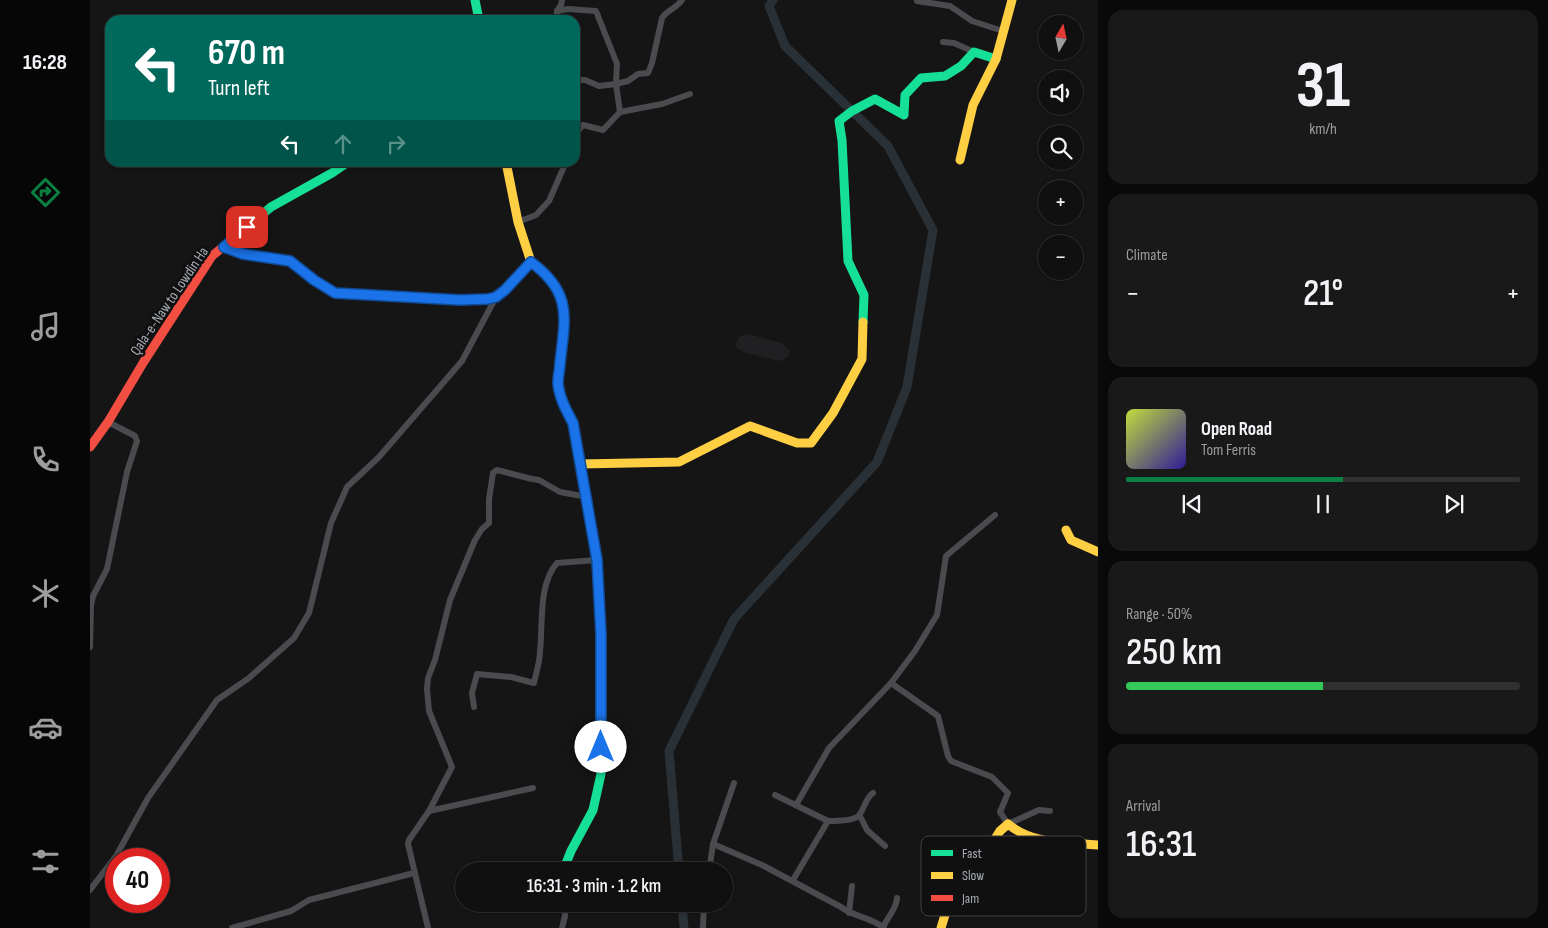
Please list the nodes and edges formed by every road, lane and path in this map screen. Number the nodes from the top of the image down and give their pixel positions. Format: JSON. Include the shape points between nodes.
{"nodes":[{"id":1,"x":475,"y":0,"type":"edge"},
{"id":2,"x":562,"y":0,"type":"edge"},
{"id":3,"x":682,"y":0,"type":"edge"},
{"id":4,"x":1012,"y":0,"type":"edge"},
{"id":5,"x":917,"y":1,"type":"edge"},
{"id":6,"x":557,"y":11,"type":"junction"},
{"id":7,"x":478,"y":15,"type":"edge"},
{"id":8,"x":557,"y":15,"type":"edge"},
{"id":9,"x":1003,"y":31,"type":"junction"},
{"id":10,"x":943,"y":42,"type":"dead end"},
{"id":11,"x":974,"y":52,"type":"junction"},
{"id":12,"x":996,"y":59,"type":"junction"},
{"id":13,"x":580,"y":80,"type":"edge"},
{"id":14,"x":616,"y":84,"type":"junction"},
{"id":15,"x":690,"y":94,"type":"dead end"},
{"id":16,"x":620,"y":112,"type":"junction"},
{"id":17,"x":580,"y":130,"type":"edge"},
{"id":18,"x":960,"y":160,"type":"dead end"},
{"id":19,"x":341,"y":167,"type":"edge"},
{"id":20,"x":507,"y":167,"type":"edge"},
{"id":21,"x":564,"y":167,"type":"edge"},
{"id":22,"x":518,"y":222,"type":"junction"},
{"id":23,"x":224,"y":247,"type":"junction"},
{"id":24,"x":531,"y":262,"type":"junction"},
{"id":25,"x":496,"y":297,"type":"junction"},
{"id":26,"x":108,"y":422,"type":"junction"},
{"id":27,"x":94,"y":437,"type":"edge"},
{"id":28,"x":90,"y":447,"type":"edge"},
{"id":29,"x":581,"y":464,"type":"junction"},
{"id":30,"x":587,"y":497,"type":"junction"},
{"id":31,"x":995,"y":515,"type":"dead end"},
{"id":32,"x":1066,"y":530,"type":"dead end"},
{"id":33,"x":1098,"y":552,"type":"edge"},
{"id":34,"x":597,"y":560,"type":"junction"},
{"id":35,"x":90,"y":647,"type":"edge"},
{"id":36,"x":891,"y":682,"type":"junction"},
{"id":37,"x":474,"y":707,"type":"dead end"},
{"id":38,"x":734,"y":782,"type":"dead end"},
{"id":39,"x":532,"y":788,"type":"dead end"},
{"id":40,"x":873,"y":793,"type":"dead end"},
{"id":41,"x":775,"y":795,"type":"dead end"},
{"id":42,"x":796,"y":805,"type":"junction"},
{"id":43,"x":429,"y":810,"type":"junction"},
{"id":44,"x":1050,"y":811,"type":"dead end"},
{"id":45,"x":860,"y":816,"type":"junction"},
{"id":46,"x":828,"y":821,"type":"junction"},
{"id":47,"x":1008,"y":824,"type":"junction"},
{"id":48,"x":996,"y":836,"type":"edge"},
{"id":49,"x":1029,"y":836,"type":"edge"},
{"id":50,"x":714,"y":844,"type":"junction"},
{"id":51,"x":885,"y":846,"type":"dead end"},
{"id":52,"x":567,"y":862,"type":"edge"},
{"id":53,"x":711,"y":862,"type":"edge"},
{"id":54,"x":414,"y":873,"type":"junction"},
{"id":55,"x":793,"y":880,"type":"junction"},
{"id":56,"x":852,"y":886,"type":"dead end"},
{"id":57,"x":90,"y":890,"type":"edge"},
{"id":58,"x":897,"y":898,"type":"dead end"},
{"id":59,"x":565,"y":912,"type":"edge"},
{"id":60,"x":704,"y":912,"type":"edge"},
{"id":61,"x":849,"y":912,"type":"junction"},
{"id":62,"x":232,"y":928,"type":"edge"},
{"id":63,"x":427,"y":928,"type":"edge"},
{"id":64,"x":562,"y":928,"type":"edge"},
{"id":65,"x":703,"y":928,"type":"edge"},
{"id":66,"x":884,"y":928,"type":"edge"}],
"edges":[{"from":1,"to":7,"type":"street"},
{"from":2,"to":6,"type":"street"},
{"from":3,"to":14,"type":"street","via":[[662,18],[648,73]]},
{"from":4,"to":9,"type":"street"},
{"from":5,"to":9,"type":"street","via":[[950,6],[972,21]]},
{"from":6,"to":8,"type":"street"},
{"from":6,"to":14,"type":"street","via":[[596,10],[617,64]]},
{"from":9,"to":12,"type":"street"},
{"from":10,"to":11,"type":"street"},
{"from":11,"to":12,"type":"street"},
{"from":11,"to":29,"type":"street","via":[[945,76],[921,78],[905,95],[904,115],[875,99],[839,121],[848,261],[864,295],[862,359],[833,413],[811,443],[797,443],[750,426],[679,462]]},
{"from":12,"to":18,"type":"street","via":[[973,105]]},
{"from":13,"to":14,"type":"street","via":[[599,86]]},
{"from":14,"to":16,"type":"street"},
{"from":15,"to":16,"type":"street","via":[[662,104]]},
{"from":16,"to":17,"type":"street","via":[[603,130],[585,125]]},
{"from":19,"to":23,"type":"street","name":"Qala-e-Naw to Lowdin Ha","via":[[271,207]]},
{"from":20,"to":22,"type":"street"},
{"from":21,"to":22,"type":"street","via":[[549,201],[536,215]]},
{"from":22,"to":24,"type":"street"},
{"from":23,"to":25,"type":"street","via":[[243,254],[290,261],[335,293],[460,300]]},
{"from":23,"to":26,"type":"street","name":"Qala-e-Naw to Lowdin Ha","via":[[212,256]]},
{"from":24,"to":25,"type":"street"},
{"from":24,"to":29,"type":"street","via":[[555,286],[562,302],[565,322],[558,383],[573,423]]},
{"from":25,"to":57,"type":"street","via":[[462,361],[379,457],[347,487],[331,523],[309,614],[294,638],[249,678],[217,700],[148,798],[116,856]]},
{"from":26,"to":27,"type":"street","name":"Qala-e-Naw to Lowdin Ha"},
{"from":26,"to":35,"type":"street","via":[[135,436],[137,442],[127,472],[107,569],[93,596]]},
{"from":27,"to":28,"type":"street","name":"Qala-e-Naw to Lowdin Ha"},
{"from":29,"to":30,"type":"street"},
{"from":30,"to":34,"type":"street"},
{"from":30,"to":43,"type":"street","via":[[560,492],[539,480],[497,470],[493,473],[489,523],[475,540],[450,600],[428,678],[429,711],[452,767]]},
{"from":31,"to":36,"type":"street","via":[[946,556],[937,615]]},
{"from":32,"to":33,"type":"street","via":[[1071,540]]},
{"from":34,"to":37,"type":"street","via":[[557,563],[551,569],[543,600],[540,653],[534,682],[477,674],[472,691]]},
{"from":34,"to":52,"type":"street","via":[[601,635],[601,774],[593,810]]},
{"from":36,"to":42,"type":"street","via":[[829,748]]},
{"from":36,"to":47,"type":"street","via":[[938,716],[952,761],[992,777],[1008,793],[1000,812]]},
{"from":38,"to":50,"type":"street"},
{"from":39,"to":43,"type":"street"},
{"from":40,"to":45,"type":"street"},
{"from":41,"to":42,"type":"street"},
{"from":42,"to":46,"type":"street"},
{"from":43,"to":54,"type":"street","via":[[408,844]]},
{"from":44,"to":47,"type":"street","via":[[1039,810]]},
{"from":45,"to":46,"type":"street"},
{"from":45,"to":51,"type":"street","via":[[867,830]]},
{"from":46,"to":55,"type":"street"},
{"from":47,"to":48,"type":"street"},
{"from":47,"to":49,"type":"street","via":[[1013,830]]},
{"from":50,"to":53,"type":"street"},
{"from":50,"to":55,"type":"street"},
{"from":54,"to":62,"type":"street","via":[[309,900],[291,911]]},
{"from":54,"to":63,"type":"street"},
{"from":55,"to":61,"type":"street"},
{"from":56,"to":61,"type":"street"},
{"from":58,"to":66,"type":"street"},
{"from":59,"to":64,"type":"street"},
{"from":60,"to":65,"type":"street"},
{"from":61,"to":66,"type":"street"}]}
